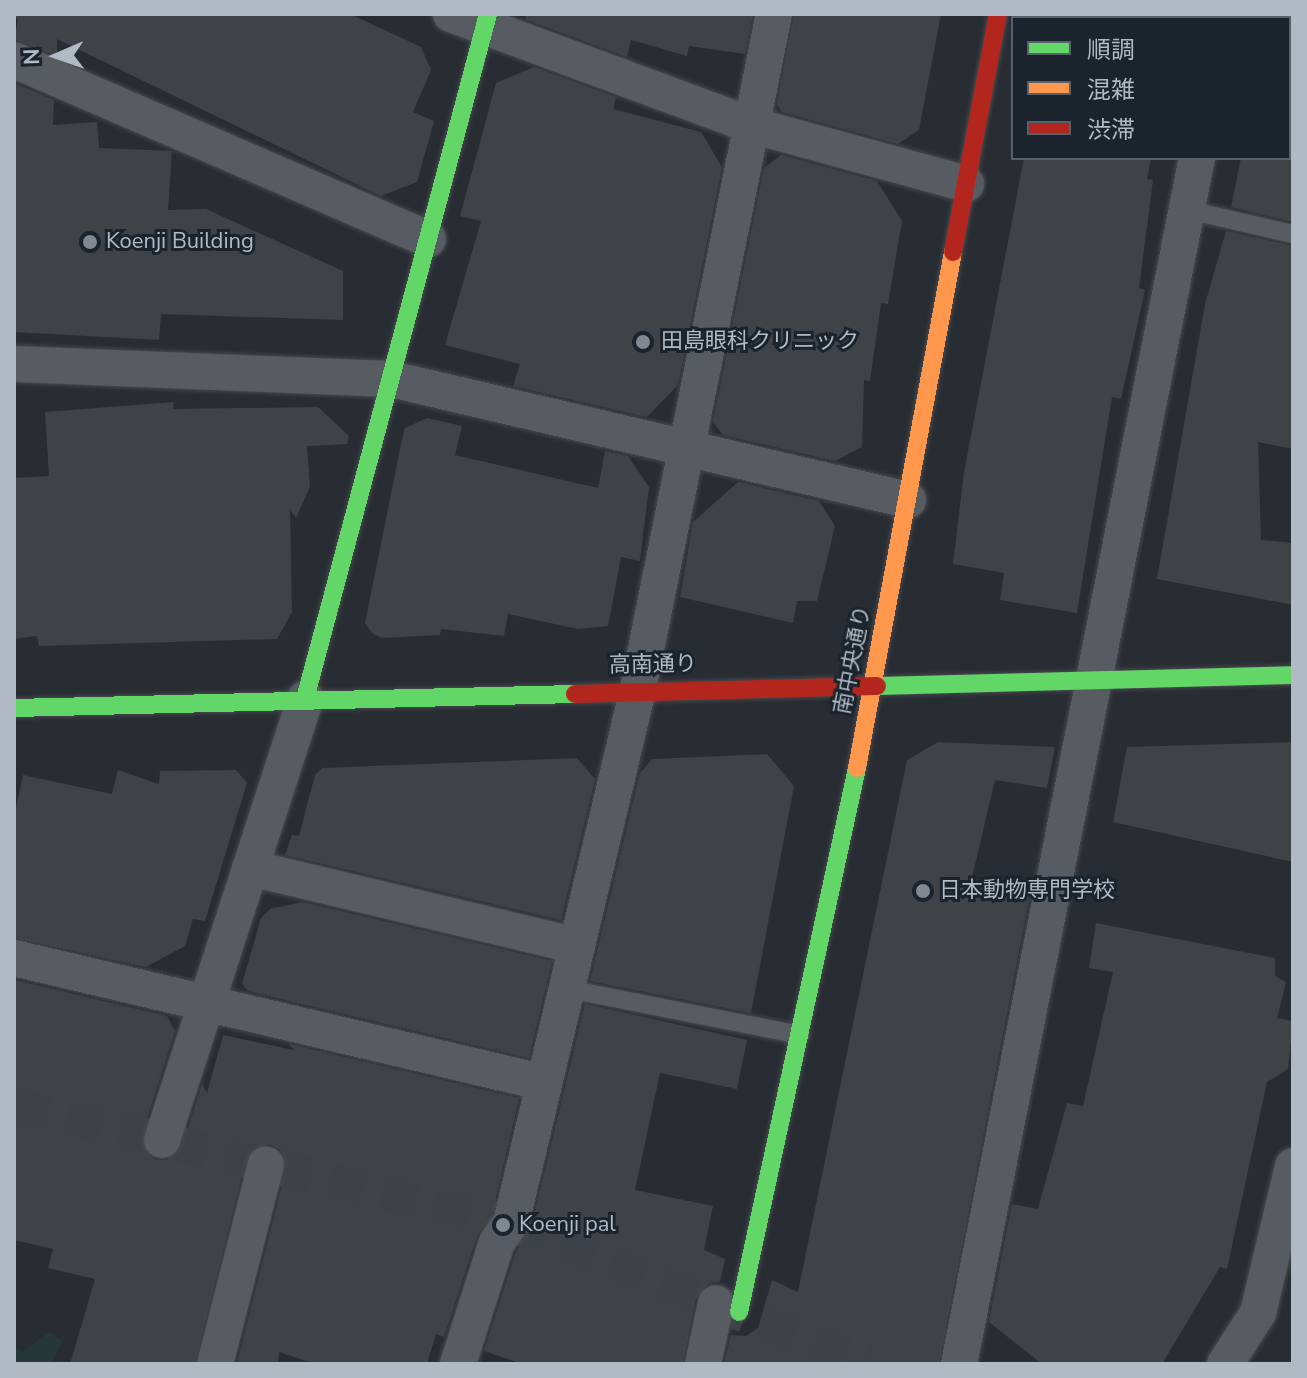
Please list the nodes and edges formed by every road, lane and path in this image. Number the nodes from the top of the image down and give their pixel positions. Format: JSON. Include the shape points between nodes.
{"nodes":[{"id":1,"x":451,"y":14,"type":"edge"},
{"id":2,"x":774,"y":14,"type":"edge"},
{"id":3,"x":998,"y":14,"type":"edge"},
{"id":4,"x":486,"y":22,"type":"edge"},
{"id":5,"x":14,"y":60,"type":"edge"},
{"id":6,"x":751,"y":125,"type":"junction"},
{"id":7,"x":1197,"y":160,"type":"edge"},
{"id":8,"x":966,"y":184,"type":"junction"},
{"id":9,"x":1188,"y":210,"type":"junction"},
{"id":10,"x":1293,"y":234,"type":"edge"},
{"id":11,"x":428,"y":239,"type":"junction"},
{"id":12,"x":14,"y":364,"type":"edge"},
{"id":13,"x":391,"y":379,"type":"junction"},
{"id":14,"x":689,"y":448,"type":"junction"},
{"id":15,"x":908,"y":500,"type":"junction"},
{"id":16,"x":1293,"y":675,"type":"edge"},
{"id":17,"x":1091,"y":682,"type":"junction"},
{"id":18,"x":873,"y":685,"type":"junction"},
{"id":19,"x":638,"y":689,"type":"junction"},
{"id":20,"x":305,"y":699,"type":"junction"},
{"id":21,"x":14,"y":708,"type":"edge"},
{"id":22,"x":250,"y":868,"type":"junction"},
{"id":23,"x":574,"y":945,"type":"junction"},
{"id":24,"x":14,"y":958,"type":"edge"},
{"id":25,"x":563,"y":988,"type":"junction"},
{"id":26,"x":207,"y":1001,"type":"junction"},
{"id":27,"x":801,"y":1035,"type":"junction"},
{"id":28,"x":541,"y":1082,"type":"junction"},
{"id":29,"x":162,"y":1140,"type":"dead end"},
{"id":30,"x":266,"y":1164,"type":"dead end"},
{"id":31,"x":1293,"y":1166,"type":"edge"},
{"id":32,"x":1288,"y":1212,"type":"edge"},
{"id":33,"x":728,"y":1308,"type":"joint"},
{"id":34,"x":215,"y":1364,"type":"edge"},
{"id":35,"x":458,"y":1364,"type":"edge"},
{"id":36,"x":703,"y":1364,"type":"edge"},
{"id":37,"x":959,"y":1364,"type":"edge"},
{"id":38,"x":1225,"y":1364,"type":"edge"}],
"edges":[{"from":1,"to":4,"type":"street"},
{"from":2,"to":6,"type":"street"},
{"from":3,"to":8,"type":"street","name":"南中央通り"},
{"from":4,"to":6,"type":"street"},
{"from":4,"to":11,"type":"street"},
{"from":5,"to":11,"type":"street"},
{"from":6,"to":8,"type":"street"},
{"from":6,"to":14,"type":"street"},
{"from":7,"to":9,"type":"street"},
{"from":8,"to":15,"type":"street","name":"南中央通り"},
{"from":9,"to":10,"type":"lane"},
{"from":9,"to":17,"type":"street"},
{"from":11,"to":13,"type":"street"},
{"from":12,"to":13,"type":"street"},
{"from":13,"to":14,"type":"street"},
{"from":13,"to":20,"type":"street"},
{"from":14,"to":15,"type":"street"},
{"from":14,"to":19,"type":"street"},
{"from":15,"to":18,"type":"street","name":"南中央通り"},
{"from":16,"to":17,"type":"street","name":"高南通り"},
{"from":17,"to":18,"type":"street","name":"高南通り"},
{"from":17,"to":37,"type":"street"},
{"from":18,"to":19,"type":"street","name":"高南通り"},
{"from":18,"to":27,"type":"street","name":"南中央通り"},
{"from":19,"to":20,"type":"street","name":"高南通り"},
{"from":19,"to":23,"type":"street"},
{"from":20,"to":21,"type":"street","name":"高南通り"},
{"from":20,"to":22,"type":"street"},
{"from":22,"to":23,"type":"street"},
{"from":22,"to":26,"type":"street"},
{"from":23,"to":25,"type":"street"},
{"from":24,"to":26,"type":"street"},
{"from":25,"to":27,"type":"lane"},
{"from":25,"to":28,"type":"street"},
{"from":26,"to":28,"type":"street"},
{"from":26,"to":29,"type":"street"},
{"from":27,"to":33,"type":"street","name":"南中央通り"},
{"from":28,"to":35,"type":"street","via":[[511,1223],[497,1242]]},
{"from":30,"to":34,"type":"street"},
{"from":31,"to":32,"type":"street"},
{"from":32,"to":38,"type":"street","via":[[1258,1313]]},
{"from":33,"to":36,"type":"street"}]}
